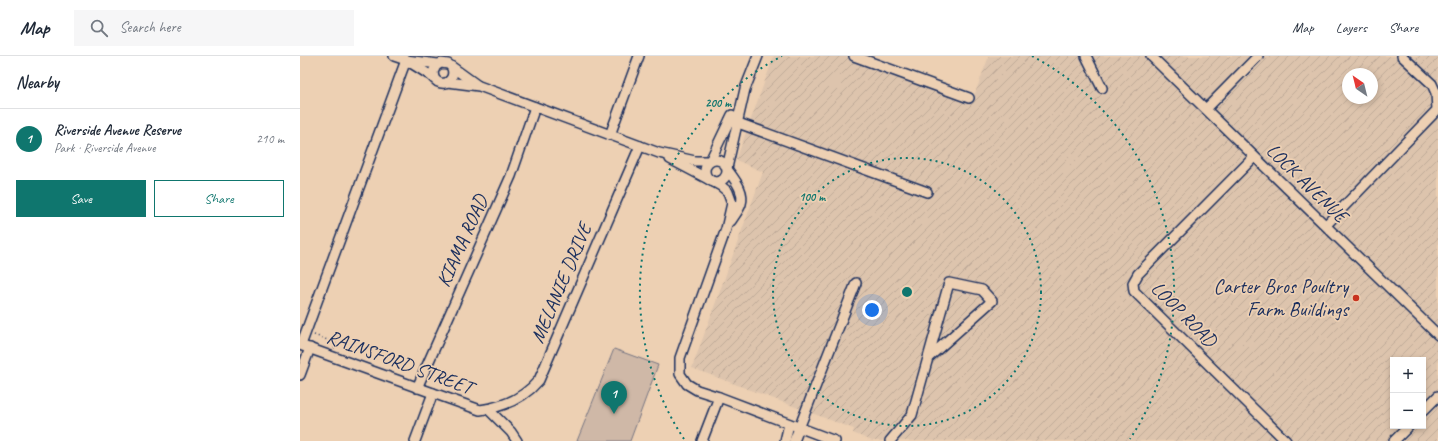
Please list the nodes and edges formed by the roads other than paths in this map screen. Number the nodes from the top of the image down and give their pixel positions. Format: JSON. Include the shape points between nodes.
{"nodes":[{"id":1,"x":394,"y":56,"type":"edge"},
{"id":2,"x":452,"y":56,"type":"edge"},
{"id":3,"x":639,"y":56,"type":"edge"},
{"id":4,"x":758,"y":56,"type":"edge"},
{"id":5,"x":854,"y":56,"type":"edge"},
{"id":6,"x":1086,"y":56,"type":"edge"},
{"id":7,"x":1151,"y":56,"type":"edge"},
{"id":8,"x":1258,"y":56,"type":"edge"},
{"id":9,"x":1402,"y":56,"type":"edge"},
{"id":10,"x":406,"y":60,"type":"junction"},
{"id":11,"x":442,"y":61,"type":"edge"},
{"id":12,"x":451,"y":67,"type":"junction"},
{"id":13,"x":434,"y":78,"type":"junction"},
{"id":14,"x":448,"y":82,"type":"junction"},
{"id":15,"x":479,"y":86,"type":"junction"},
{"id":16,"x":1102,"y":88,"type":"dead end"},
{"id":17,"x":969,"y":98,"type":"dead end"},
{"id":18,"x":535,"y":107,"type":"junction"},
{"id":19,"x":1206,"y":108,"type":"junction"},
{"id":20,"x":734,"y":121,"type":"junction"},
{"id":21,"x":610,"y":134,"type":"junction"},
{"id":22,"x":640,"y":146,"type":"junction"},
{"id":23,"x":660,"y":152,"type":"junction"},
{"id":24,"x":1254,"y":157,"type":"junction"},
{"id":25,"x":709,"y":161,"type":"junction"},
{"id":26,"x":727,"y":168,"type":"junction"},
{"id":27,"x":710,"y":180,"type":"junction"},
{"id":28,"x":927,"y":192,"type":"dead end"},
{"id":29,"x":1326,"y":225,"type":"junction"},
{"id":30,"x":726,"y":230,"type":"junction"},
{"id":31,"x":856,"y":283,"type":"dead end"},
{"id":32,"x":1438,"y":335,"type":"edge"},
{"id":33,"x":300,"y":345,"type":"edge"},
{"id":34,"x":310,"y":348,"type":"junction"},
{"id":35,"x":928,"y":358,"type":"junction"},
{"id":36,"x":300,"y":375,"type":"edge"},
{"id":37,"x":417,"y":388,"type":"junction"},
{"id":38,"x":433,"y":393,"type":"junction"},
{"id":39,"x":1438,"y":396,"type":"edge"},
{"id":40,"x":719,"y":397,"type":"junction"},
{"id":41,"x":1426,"y":408,"type":"edge"},
{"id":42,"x":488,"y":409,"type":"junction"},
{"id":43,"x":789,"y":424,"type":"junction"},
{"id":44,"x":800,"y":428,"type":"junction"},
{"id":45,"x":1405,"y":429,"type":"edge"},
{"id":46,"x":415,"y":441,"type":"edge"},
{"id":47,"x":517,"y":441,"type":"edge"},
{"id":48,"x":702,"y":441,"type":"edge"},
{"id":49,"x":785,"y":441,"type":"edge"},
{"id":50,"x":794,"y":441,"type":"edge"},
{"id":51,"x":835,"y":441,"type":"edge"},
{"id":52,"x":890,"y":441,"type":"edge"},
{"id":53,"x":1286,"y":441,"type":"edge"},
{"id":54,"x":1394,"y":441,"type":"edge"}],
"edges":[{"from":1,"to":10,"type":"street"},
{"from":2,"to":12,"type":"street"},
{"from":3,"to":21,"type":"street"},
{"from":4,"to":20,"type":"street"},
{"from":5,"to":17,"type":"street"},
{"from":6,"to":16,"type":"street"},
{"from":7,"to":19,"type":"street","name":"LOCK AVENUE"},
{"from":8,"to":19,"type":"street"},
{"from":9,"to":29,"type":"street","via":[[1432,84],[1438,110]]},
{"from":10,"to":11,"type":"street"},
{"from":10,"to":13,"type":"street"},
{"from":10,"to":33,"type":"street"},
{"from":11,"to":12,"type":"street"},
{"from":11,"to":13,"type":"street","via":[[433,72]]},
{"from":12,"to":14,"type":"street","via":[[453,75]]},
{"from":12,"to":15,"type":"street"},
{"from":13,"to":14,"type":"street","via":[[440,83]]},
{"from":14,"to":15,"type":"street"},
{"from":15,"to":18,"type":"street"},
{"from":18,"to":21,"type":"street"},
{"from":18,"to":37,"type":"street","name":"KIAMA ROAD","via":[[511,176]]},
{"from":19,"to":24,"type":"street","name":"LOCK AVENUE"},
{"from":20,"to":25,"type":"street"},
{"from":20,"to":26,"type":"street"},
{"from":20,"to":28,"type":"street"},
{"from":21,"to":22,"type":"street"},
{"from":22,"to":23,"type":"street"},
{"from":22,"to":42,"type":"street","name":"MELANIE DRIVE","via":[[539,380],[521,397]]},
{"from":23,"to":25,"type":"street","via":[[694,161]]},
{"from":23,"to":27,"type":"street"},
{"from":24,"to":29,"type":"street","name":"LOCK AVENUE"},
{"from":24,"to":53,"type":"street","name":"LOOP ROAD","via":[[1138,274],[1133,283],[1134,291]]},
{"from":25,"to":26,"type":"street","via":[[721,160]]},
{"from":25,"to":27,"type":"street","via":[[704,169]]},
{"from":26,"to":27,"type":"street","via":[[723,179]]},
{"from":26,"to":30,"type":"street","via":[[742,194],[741,204]]},
{"from":27,"to":30,"type":"street","via":[[728,192],[732,203]]},
{"from":29,"to":32,"type":"street","name":"LOCK AVENUE"},
{"from":30,"to":40,"type":"street","via":[[680,358],[680,374],[687,384]]},
{"from":31,"to":44,"type":"street"},
{"from":33,"to":34,"type":"street","name":"RAINSFORD STREET"},
{"from":34,"to":36,"type":"street"},
{"from":34,"to":37,"type":"street","name":"RAINSFORD STREET"},
{"from":35,"to":35,"type":"street","via":[[949,283],[982,290],[992,301]]},
{"from":35,"to":52,"type":"street","via":[[912,415]]},
{"from":37,"to":38,"type":"street","name":"RAINSFORD STREET"},
{"from":38,"to":42,"type":"street","name":"RAINSFORD STREET","via":[[480,410]]},
{"from":38,"to":46,"type":"street"},
{"from":39,"to":41,"type":"street"},
{"from":40,"to":43,"type":"street"},
{"from":40,"to":48,"type":"street"},
{"from":42,"to":47,"type":"street"},
{"from":43,"to":44,"type":"street"},
{"from":43,"to":49,"type":"street"},
{"from":44,"to":50,"type":"street"},
{"from":44,"to":51,"type":"street"},
{"from":45,"to":54,"type":"street"}]}
